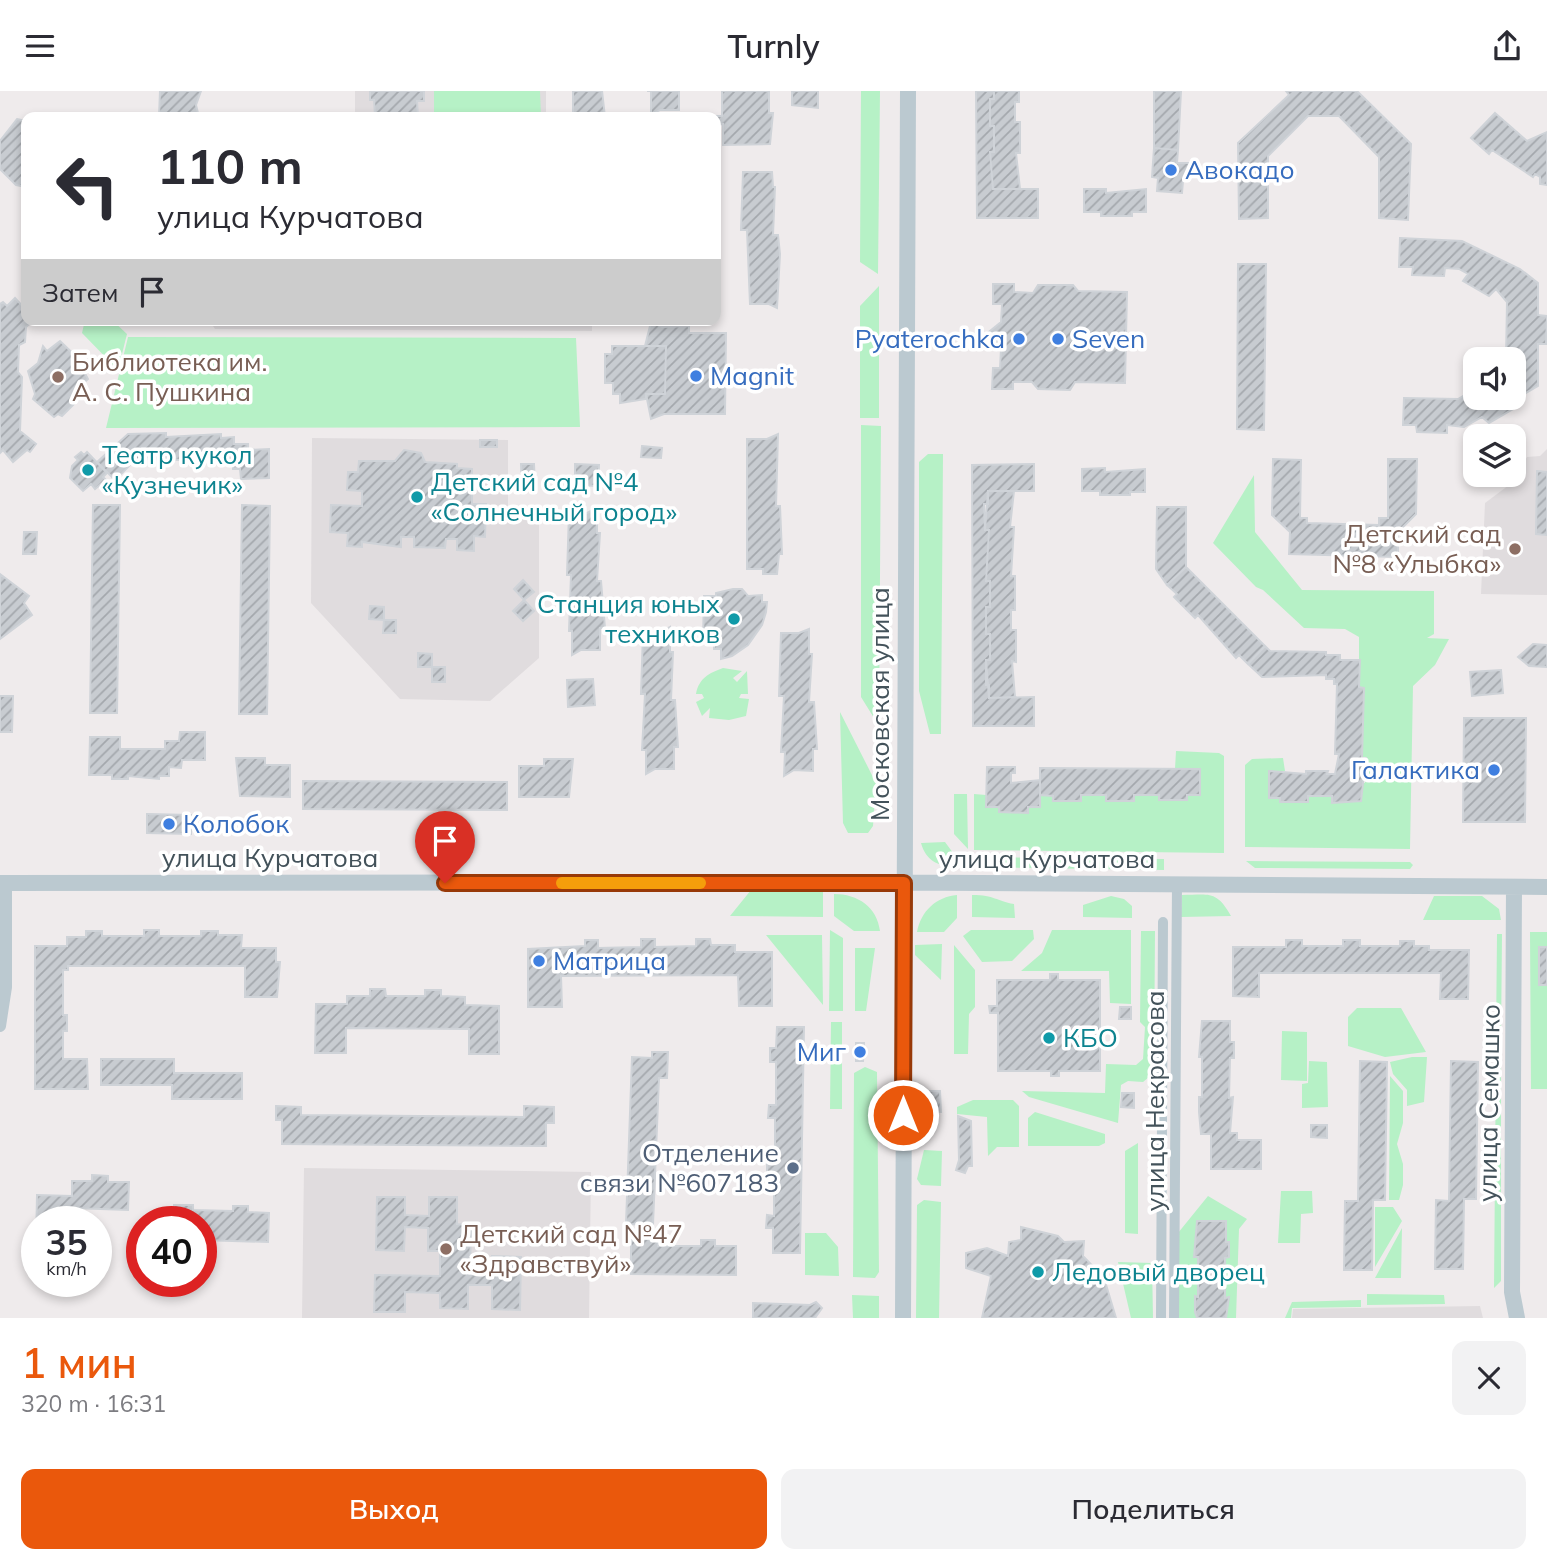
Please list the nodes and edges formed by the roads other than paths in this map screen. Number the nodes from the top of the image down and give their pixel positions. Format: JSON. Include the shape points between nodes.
{"nodes":[{"id":1,"x":908,"y":91,"type":"edge"},
{"id":2,"x":3,"y":883,"type":"edge"},
{"id":3,"x":904,"y":883,"type":"junction"},
{"id":4,"x":1177,"y":884,"type":"junction"},
{"id":5,"x":1514,"y":887,"type":"junction"},
{"id":6,"x":1547,"y":887,"type":"edge"},
{"id":7,"x":1163,"y":922,"type":"dead end"},
{"id":8,"x":0,"y":1026,"type":"edge"},
{"id":9,"x":903,"y":1318,"type":"edge"},
{"id":10,"x":1161,"y":1318,"type":"edge"},
{"id":11,"x":1174,"y":1318,"type":"edge"},
{"id":12,"x":1517,"y":1318,"type":"edge"}],
"edges":[{"from":1,"to":3,"type":"street","name":"Московская улица"},
{"from":2,"to":3,"type":"street","name":"улица Курчатова"},
{"from":2,"to":8,"type":"street","via":[[6,987]]},
{"from":3,"to":4,"type":"street","name":"улица Курчатова"},
{"from":3,"to":9,"type":"street","name":"Московская улица"},
{"from":4,"to":5,"type":"street","name":"улица Курчатова"},
{"from":4,"to":11,"type":"street","name":"улица Некрасова"},
{"from":5,"to":6,"type":"street","name":"улица Курчатова"},
{"from":5,"to":12,"type":"street","name":"улица Семашко","via":[[1512,1292]]},
{"from":7,"to":10,"type":"street","name":"улица Некрасова"}]}
